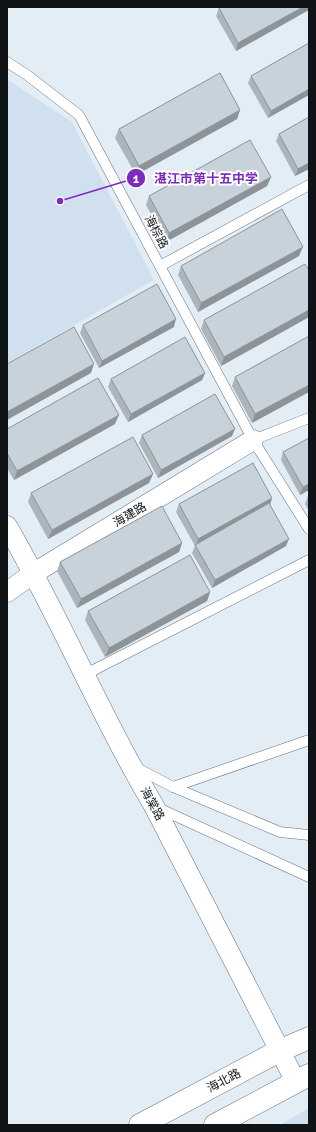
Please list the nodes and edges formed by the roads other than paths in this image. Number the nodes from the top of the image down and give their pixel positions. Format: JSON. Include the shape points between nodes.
{"nodes":[{"id":1,"x":7,"y":62,"type":"edge"},
{"id":2,"x":309,"y":185,"type":"edge"},
{"id":3,"x":160,"y":266,"type":"junction"},
{"id":4,"x":309,"y":418,"type":"edge"},
{"id":5,"x":254,"y":440,"type":"junction"},
{"id":6,"x":7,"y":526,"type":"edge"},
{"id":7,"x":309,"y":529,"type":"edge"},
{"id":8,"x":309,"y":560,"type":"edge"},
{"id":9,"x":34,"y":573,"type":"junction"},
{"id":10,"x":7,"y":592,"type":"edge"},
{"id":11,"x":84,"y":674,"type":"junction"},
{"id":12,"x":309,"y":740,"type":"edge"},
{"id":13,"x":129,"y":764,"type":"junction"},
{"id":14,"x":174,"y":787,"type":"junction"},
{"id":15,"x":154,"y":806,"type":"junction"},
{"id":16,"x":309,"y":835,"type":"edge"},
{"id":17,"x":309,"y":877,"type":"edge"},
{"id":18,"x":309,"y":1038,"type":"edge"},
{"id":19,"x":279,"y":1051,"type":"junction"},
{"id":20,"x":302,"y":1079,"type":"edge"},
{"id":21,"x":140,"y":1125,"type":"edge"},
{"id":22,"x":214,"y":1125,"type":"edge"}],
"edges":[{"from":1,"to":3,"type":"lane","name":"海棕路","via":[[78,115]]},
{"from":2,"to":3,"type":"lane"},
{"from":3,"to":5,"type":"lane","name":"海棕路"},
{"from":4,"to":5,"type":"lane"},
{"from":5,"to":7,"type":"lane","name":"海棕路"},
{"from":5,"to":9,"type":"street","name":"海建路"},
{"from":6,"to":9,"type":"street","name":"海棠路"},
{"from":8,"to":11,"type":"lane"},
{"from":9,"to":10,"type":"street","name":"海建路"},
{"from":9,"to":11,"type":"street","name":"海棠路"},
{"from":11,"to":13,"type":"street","name":"海棠路"},
{"from":12,"to":14,"type":"lane"},
{"from":13,"to":14,"type":"lane"},
{"from":13,"to":15,"type":"street","name":"海棠路"},
{"from":14,"to":16,"type":"lane","via":[[280,832]]},
{"from":15,"to":17,"type":"lane"},
{"from":15,"to":19,"type":"street","name":"海棠路"},
{"from":18,"to":19,"type":"street","name":"海北路"},
{"from":19,"to":20,"type":"street","name":"海棠路"},
{"from":19,"to":21,"type":"street","name":"海北路"},
{"from":20,"to":22,"type":"street"}]}
